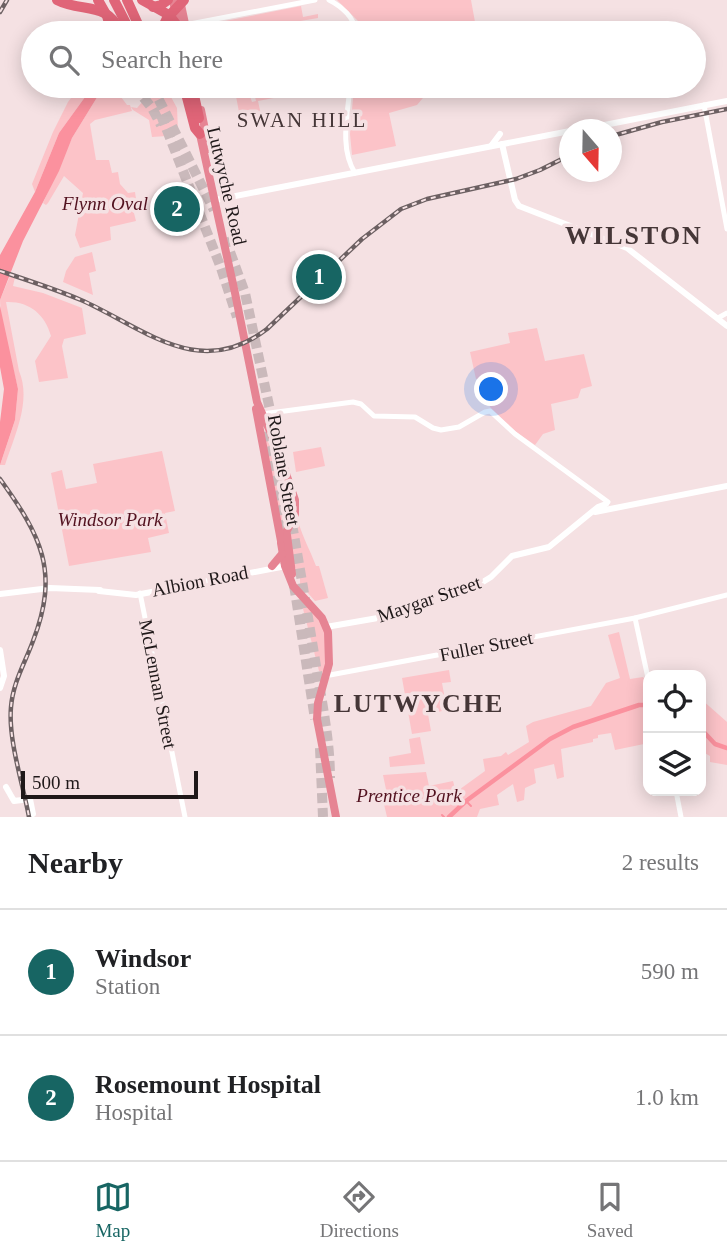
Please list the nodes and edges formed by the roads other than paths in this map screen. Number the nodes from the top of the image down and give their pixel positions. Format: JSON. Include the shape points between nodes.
{"nodes":[{"id":1,"x":57,"y":0,"type":"edge"},
{"id":2,"x":97,"y":0,"type":"edge"},
{"id":3,"x":114,"y":0,"type":"edge"},
{"id":4,"x":167,"y":0,"type":"edge"},
{"id":5,"x":315,"y":0,"type":"edge"},
{"id":6,"x":328,"y":0,"type":"edge"},
{"id":7,"x":179,"y":1,"type":"edge"},
{"id":8,"x":133,"y":2,"type":"edge"},
{"id":9,"x":153,"y":7,"type":"junction"},
{"id":10,"x":106,"y":21,"type":"edge"},
{"id":11,"x":116,"y":21,"type":"edge"},
{"id":12,"x":126,"y":21,"type":"edge"},
{"id":13,"x":132,"y":21,"type":"edge"},
{"id":14,"x":161,"y":21,"type":"edge"},
{"id":15,"x":166,"y":21,"type":"edge"},
{"id":16,"x":169,"y":21,"type":"edge"},
{"id":17,"x":172,"y":21,"type":"edge"},
{"id":18,"x":180,"y":21,"type":"edge"},
{"id":19,"x":206,"y":21,"type":"edge"},
{"id":20,"x":353,"y":21,"type":"edge"},
{"id":21,"x":191,"y":98,"type":"edge"},
{"id":22,"x":193,"y":98,"type":"edge"},
{"id":23,"x":193,"y":98,"type":"edge"},
{"id":24,"x":349,"y":98,"type":"edge"},
{"id":25,"x":727,"y":101,"type":"edge"},
{"id":26,"x":704,"y":110,"type":"junction"},
{"id":27,"x":199,"y":118,"type":"dead end"},
{"id":28,"x":622,"y":123,"type":"edge"},
{"id":29,"x":559,"y":133,"type":"edge"},
{"id":30,"x":200,"y":134,"type":"joint"},
{"id":31,"x":500,"y":134,"type":"dead end"},
{"id":32,"x":502,"y":144,"type":"junction"},
{"id":33,"x":491,"y":146,"type":"junction"},
{"id":34,"x":355,"y":173,"type":"junction"},
{"id":35,"x":218,"y":199,"type":"junction"},
{"id":36,"x":727,"y":229,"type":"edge"},
{"id":37,"x":727,"y":313,"type":"edge"},
{"id":38,"x":718,"y":318,"type":"junction"},
{"id":39,"x":727,"y":326,"type":"edge"},
{"id":40,"x":260,"y":418,"type":"junction"},
{"id":41,"x":727,"y":486,"type":"edge"},
{"id":42,"x":609,"y":505,"type":"junction"},
{"id":43,"x":286,"y":532,"type":"junction"},
{"id":44,"x":281,"y":543,"type":"junction"},
{"id":45,"x":283,"y":565,"type":"junction"},
{"id":46,"x":150,"y":591,"type":"junction"},
{"id":47,"x":140,"y":593,"type":"junction"},
{"id":48,"x":0,"y":594,"type":"edge"},
{"id":49,"x":727,"y":595,"type":"edge"},
{"id":50,"x":143,"y":604,"type":"junction"},
{"id":51,"x":633,"y":618,"type":"junction"},
{"id":52,"x":328,"y":627,"type":"junction"},
{"id":53,"x":0,"y":650,"type":"edge"},
{"id":54,"x":646,"y":670,"type":"edge"},
{"id":55,"x":329,"y":672,"type":"junction"},
{"id":56,"x":0,"y":688,"type":"edge"},
{"id":57,"x":4,"y":784,"type":"dead end"},
{"id":58,"x":677,"y":796,"type":"edge"},
{"id":59,"x":33,"y":815,"type":"edge"},
{"id":60,"x":185,"y":817,"type":"edge"},
{"id":61,"x":338,"y":817,"type":"edge"},
{"id":62,"x":681,"y":817,"type":"edge"}],
"edges":[{"from":1,"to":11,"type":"highway","via":[[102,11]]},
{"from":2,"to":10,"type":"highway"},
{"from":3,"to":12,"type":"highway"},
{"from":4,"to":9,"type":"highway"},
{"from":5,"to":19,"type":"street"},
{"from":6,"to":20,"type":"street"},
{"from":7,"to":14,"type":"highway"},
{"from":7,"to":15,"type":"highway"},
{"from":7,"to":18,"type":"highway"},
{"from":8,"to":9,"type":"highway"},
{"from":8,"to":13,"type":"highway"},
{"from":8,"to":16,"type":"highway"},
{"from":9,"to":17,"type":"highway"},
{"from":21,"to":30,"type":"highway","via":[[193,121]]},
{"from":22,"to":27,"type":"highway"},
{"from":23,"to":35,"type":"highway","name":"Lutwyche Road"},
{"from":24,"to":34,"type":"street","via":[[345,142]]},
{"from":25,"to":26,"type":"main road"},
{"from":26,"to":28,"type":"main road"},
{"from":26,"to":36,"type":"street"},
{"from":29,"to":32,"type":"main road"},
{"from":30,"to":35,"type":"highway","name":"Lutwyche Road"},
{"from":31,"to":33,"type":"main road"},
{"from":32,"to":33,"type":"main road"},
{"from":32,"to":38,"type":"main road","via":[[519,206],[627,248]]},
{"from":33,"to":34,"type":"main road"},
{"from":34,"to":35,"type":"main road"},
{"from":35,"to":40,"type":"highway","name":"Lutwyche Road"},
{"from":37,"to":38,"type":"street"},
{"from":38,"to":39,"type":"main road"},
{"from":40,"to":42,"type":"street","via":[[353,402],[376,416],[415,417],[444,430],[490,411]]},
{"from":40,"to":43,"type":"highway","name":"Lutwyche Road","via":[[279,453],[296,502]]},
{"from":40,"to":44,"type":"highway","name":"Roblane Street"},
{"from":41,"to":42,"type":"main road","via":[[625,506]]},
{"from":42,"to":52,"type":"main road","name":"Maygar Street","via":[[598,507],[549,547],[510,557],[473,588],[421,599],[395,615]]},
{"from":43,"to":44,"type":"highway","name":"Lutwyche Road"},
{"from":43,"to":45,"type":"highway","name":"Lutwyche Road"},
{"from":44,"to":45,"type":"highway","name":"Lutwyche Road"},
{"from":45,"to":46,"type":"main road","name":"Albion Road"},
{"from":45,"to":52,"type":"highway","via":[[297,592]]},
{"from":45,"to":52,"type":"highway","name":"Lutwyche Road","via":[[323,613]]},
{"from":46,"to":47,"type":"main road","name":"Albion Road"},
{"from":46,"to":50,"type":"street"},
{"from":47,"to":48,"type":"main road","name":"Albion Road","via":[[56,588]]},
{"from":47,"to":50,"type":"street","name":"McLennan Street"},
{"from":49,"to":51,"type":"street","name":"Fuller Street"},
{"from":50,"to":60,"type":"street","name":"McLennan Street"},
{"from":51,"to":54,"type":"street"},
{"from":51,"to":55,"type":"street","name":"Fuller Street"},
{"from":52,"to":55,"type":"highway","via":[[333,654]]},
{"from":53,"to":56,"type":"main road","via":[[4,673]]},
{"from":55,"to":61,"type":"highway","via":[[319,720]]},
{"from":57,"to":59,"type":"main road","via":[[20,800],[32,801]]},
{"from":58,"to":62,"type":"street"}]}
